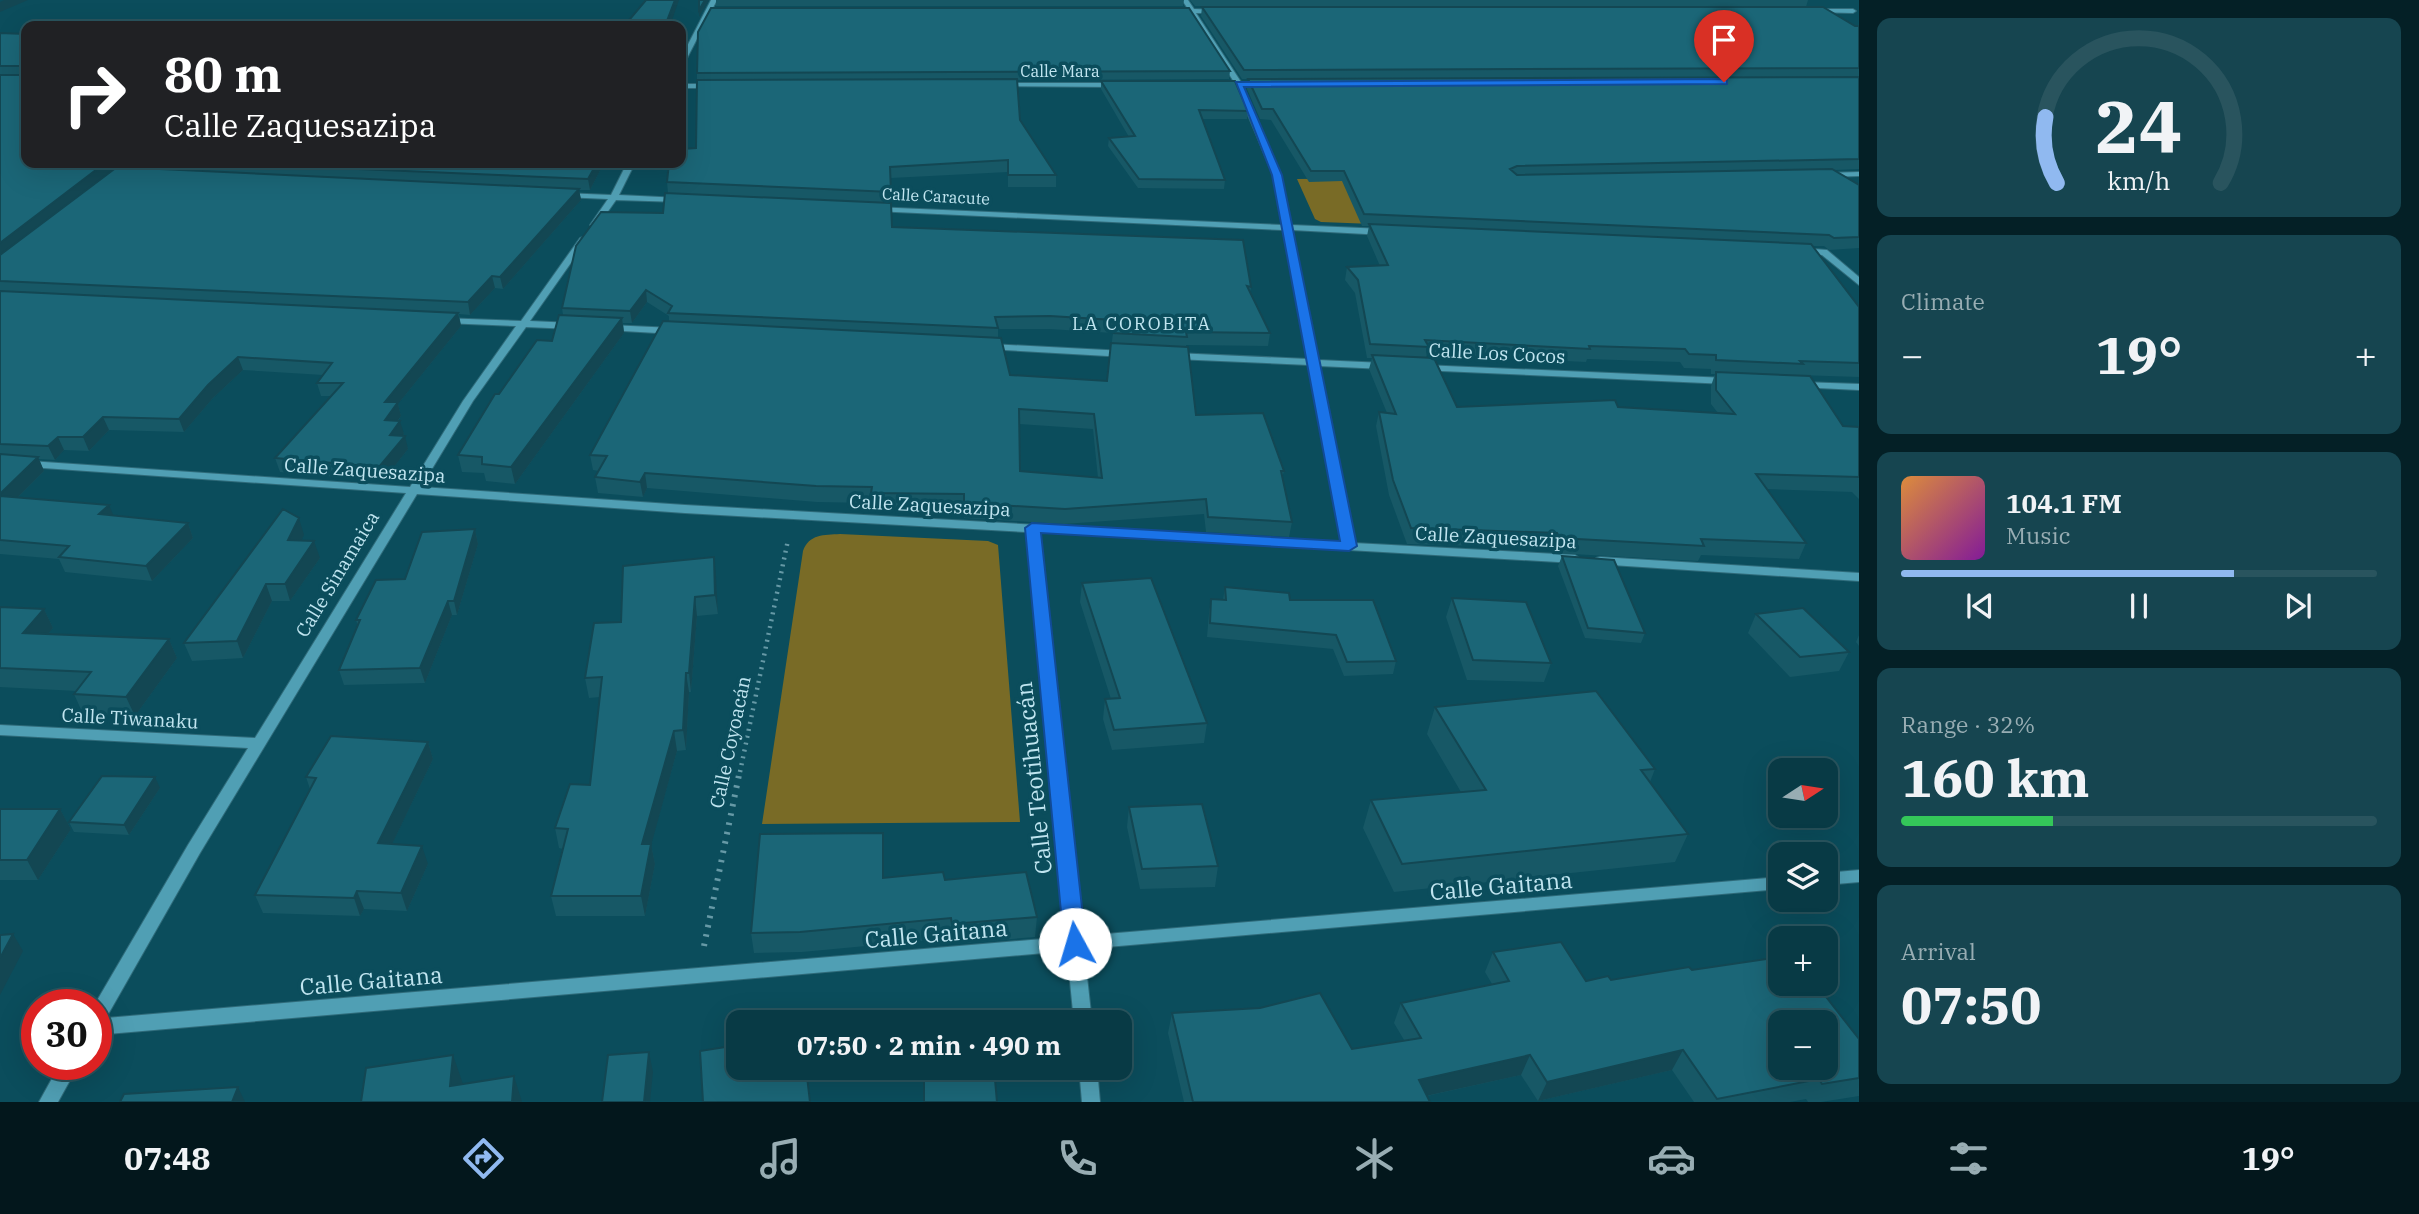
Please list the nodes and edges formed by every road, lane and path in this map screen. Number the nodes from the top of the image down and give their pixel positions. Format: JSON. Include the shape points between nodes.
{"nodes":[{"id":1,"x":714,"y":0,"type":"edge"},
{"id":2,"x":1185,"y":0,"type":"edge"},
{"id":3,"x":1835,"y":0,"type":"edge"},
{"id":4,"x":708,"y":10,"type":"junction"},
{"id":5,"x":722,"y":10,"type":"edge"},
{"id":6,"x":1164,"y":10,"type":"edge"},
{"id":7,"x":1192,"y":10,"type":"junction"},
{"id":8,"x":1219,"y":10,"type":"edge"},
{"id":9,"x":1812,"y":10,"type":"edge"},
{"id":10,"x":1856,"y":12,"type":"edge"},
{"id":11,"x":686,"y":54,"type":"edge"},
{"id":12,"x":1211,"y":84,"type":"edge"},
{"id":13,"x":1239,"y":84,"type":"junction"},
{"id":14,"x":1266,"y":84,"type":"edge"},
{"id":15,"x":988,"y":85,"type":"edge"},
{"id":16,"x":1127,"y":85,"type":"edge"},
{"id":17,"x":686,"y":86,"type":"edge"},
{"id":18,"x":723,"y":86,"type":"edge"},
{"id":19,"x":126,"y":168,"type":"edge"},
{"id":20,"x":628,"y":168,"type":"edge"},
{"id":21,"x":118,"y":174,"type":"junction"},
{"id":22,"x":132,"y":174,"type":"edge"},
{"id":23,"x":1859,"y":174,"type":"edge"},
{"id":24,"x":1818,"y":175,"type":"edge"},
{"id":25,"x":107,"y":182,"type":"edge"},
{"id":26,"x":559,"y":194,"type":"edge"},
{"id":27,"x":614,"y":197,"type":"junction"},
{"id":28,"x":697,"y":201,"type":"edge"},
{"id":29,"x":862,"y":208,"type":"edge"},
{"id":30,"x":1288,"y":228,"type":"junction"},
{"id":31,"x":1394,"y":233,"type":"edge"},
{"id":32,"x":1797,"y":250,"type":"edge"},
{"id":33,"x":1859,"y":282,"type":"edge"},
{"id":34,"x":427,"y":319,"type":"edge"},
{"id":35,"x":523,"y":324,"type":"junction"},
{"id":36,"x":579,"y":327,"type":"edge"},
{"id":37,"x":592,"y":327,"type":"edge"},
{"id":38,"x":690,"y":332,"type":"edge"},
{"id":39,"x":981,"y":346,"type":"edge"},
{"id":40,"x":1134,"y":354,"type":"edge"},
{"id":41,"x":1162,"y":355,"type":"edge"},
{"id":42,"x":1314,"y":363,"type":"junction"},
{"id":43,"x":1398,"y":366,"type":"edge"},
{"id":44,"x":1412,"y":367,"type":"edge"},
{"id":45,"x":1733,"y":382,"type":"edge"},
{"id":46,"x":1789,"y":384,"type":"edge"},
{"id":47,"x":1859,"y":387,"type":"edge"},
{"id":48,"x":0,"y":462,"type":"edge"},
{"id":49,"x":412,"y":491,"type":"junction"},
{"id":50,"x":793,"y":515,"type":"junction"},
{"id":51,"x":1032,"y":528,"type":"junction"},
{"id":52,"x":1349,"y":546,"type":"junction"},
{"id":53,"x":1859,"y":577,"type":"edge"},
{"id":54,"x":0,"y":730,"type":"edge"},
{"id":55,"x":258,"y":743,"type":"junction"},
{"id":56,"x":1859,"y":876,"type":"edge"},
{"id":57,"x":1838,"y":878,"type":"edge"},
{"id":58,"x":1768,"y":884,"type":"edge"},
{"id":59,"x":1075,"y":944,"type":"junction"},
{"id":60,"x":698,"y":976,"type":"junction"},
{"id":61,"x":112,"y":992,"type":"edge"},
{"id":62,"x":1082,"y":1010,"type":"edge"},
{"id":63,"x":112,"y":1026,"type":"edge"},
{"id":64,"x":61,"y":1080,"type":"edge"},
{"id":65,"x":1089,"y":1080,"type":"edge"},
{"id":66,"x":48,"y":1102,"type":"edge"},
{"id":67,"x":1091,"y":1102,"type":"edge"}],
"edges":[{"from":1,"to":4,"type":"street"},
{"from":2,"to":7,"type":"street"},
{"from":3,"to":10,"type":"street"},
{"from":4,"to":5,"type":"street"},
{"from":4,"to":11,"type":"street"},
{"from":6,"to":7,"type":"street"},
{"from":7,"to":8,"type":"street"},
{"from":7,"to":13,"type":"street"},
{"from":9,"to":10,"type":"street"},
{"from":12,"to":13,"type":"street"},
{"from":13,"to":14,"type":"street"},
{"from":13,"to":30,"type":"street","via":[[1277,175]]},
{"from":15,"to":16,"type":"street","name":"Calle Mara"},
{"from":17,"to":18,"type":"street"},
{"from":19,"to":21,"type":"street"},
{"from":20,"to":27,"type":"street","name":"Calle Sinamaica"},
{"from":21,"to":22,"type":"street"},
{"from":21,"to":25,"type":"street"},
{"from":23,"to":24,"type":"street"},
{"from":26,"to":27,"type":"street"},
{"from":27,"to":28,"type":"street"},
{"from":27,"to":35,"type":"street","name":"Calle Sinamaica"},
{"from":29,"to":30,"type":"street","name":"Calle Caracute"},
{"from":30,"to":31,"type":"street","name":"Calle Caracute"},
{"from":30,"to":42,"type":"street"},
{"from":32,"to":33,"type":"street","via":[[1824,252]]},
{"from":34,"to":35,"type":"street"},
{"from":35,"to":36,"type":"street"},
{"from":35,"to":49,"type":"street","name":"Calle Sinamaica"},
{"from":37,"to":38,"type":"street"},
{"from":39,"to":40,"type":"street"},
{"from":41,"to":42,"type":"street"},
{"from":42,"to":43,"type":"street"},
{"from":42,"to":52,"type":"street"},
{"from":44,"to":45,"type":"street","name":"Calle Los Cocos"},
{"from":46,"to":47,"type":"street"},
{"from":48,"to":49,"type":"street","name":"Calle Zaquesazipa"},
{"from":49,"to":50,"type":"street","name":"Calle Zaquesazipa"},
{"from":49,"to":55,"type":"street","name":"Calle Sinamaica"},
{"from":50,"to":51,"type":"street","name":"Calle Zaquesazipa"},
{"from":50,"to":60,"type":"path","name":"Calle Coyoacán"},
{"from":51,"to":52,"type":"street","name":"Calle Zaquesazipa"},
{"from":51,"to":59,"type":"street","name":"Calle Teotihuacán"},
{"from":52,"to":53,"type":"street","name":"Calle Zaquesazipa"},
{"from":54,"to":55,"type":"street","name":"Calle Tiwanaku"},
{"from":55,"to":61,"type":"street","name":"Calle Sinamaica"},
{"from":56,"to":57,"type":"street"},
{"from":58,"to":59,"type":"street","name":"Calle Gaitana"},
{"from":59,"to":60,"type":"street","name":"Calle Gaitana"},
{"from":59,"to":62,"type":"street","name":"Calle Teotihuacán"},
{"from":60,"to":63,"type":"street","name":"Calle Gaitana"},
{"from":64,"to":66,"type":"street"},
{"from":65,"to":67,"type":"street"}]}
